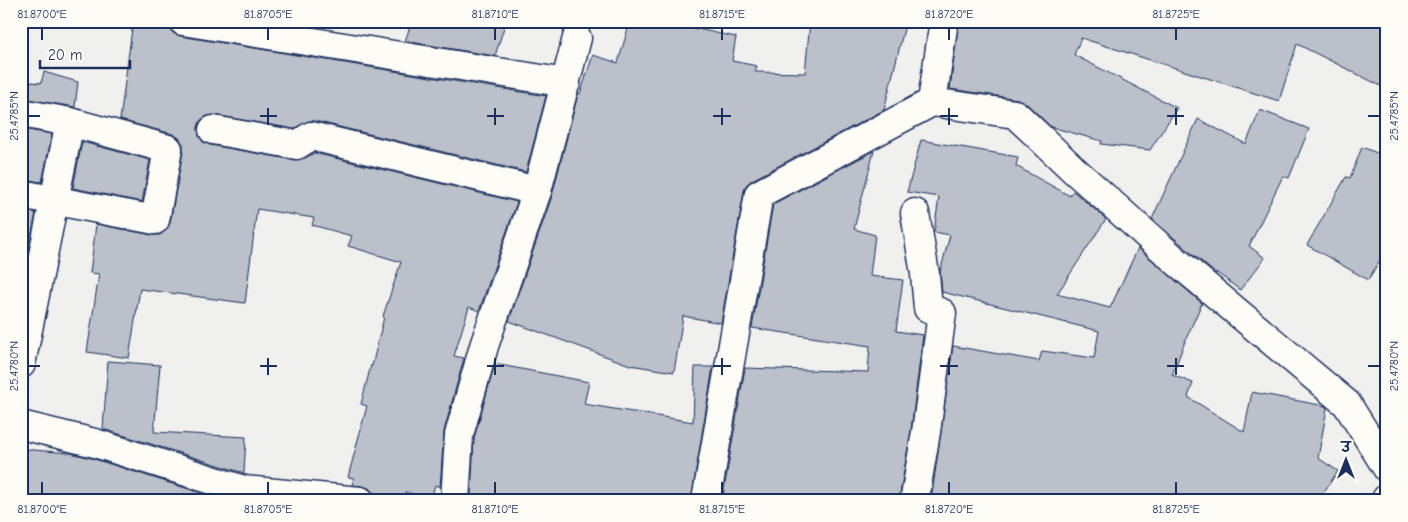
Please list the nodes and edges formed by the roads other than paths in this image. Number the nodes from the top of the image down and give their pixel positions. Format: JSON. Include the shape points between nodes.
{"nodes":[{"id":1,"x":183,"y":21,"type":"edge"},
{"id":2,"x":944,"y":21,"type":"edge"},
{"id":3,"x":577,"y":38,"type":"dead end"},
{"id":4,"x":566,"y":82,"type":"junction"},
{"id":5,"x":932,"y":102,"type":"junction"},
{"id":6,"x":21,"y":112,"type":"edge"},
{"id":7,"x":70,"y":122,"type":"junction"},
{"id":8,"x":213,"y":130,"type":"dead end"},
{"id":9,"x":537,"y":192,"type":"junction"},
{"id":10,"x":21,"y":194,"type":"edge"},
{"id":11,"x":54,"y":200,"type":"junction"},
{"id":12,"x":915,"y":213,"type":"dead end"},
{"id":13,"x":21,"y":364,"type":"edge"},
{"id":14,"x":21,"y":425,"type":"edge"},
{"id":15,"x":1387,"y":468,"type":"edge"},
{"id":16,"x":243,"y":496,"type":"edge"},
{"id":17,"x":360,"y":501,"type":"edge"},
{"id":18,"x":455,"y":501,"type":"edge"},
{"id":19,"x":706,"y":501,"type":"edge"},
{"id":20,"x":916,"y":501,"type":"edge"}],
"edges":[{"from":1,"to":4,"type":"street"},
{"from":2,"to":5,"type":"street"},
{"from":3,"to":4,"type":"street"},
{"from":4,"to":9,"type":"street"},
{"from":5,"to":15,"type":"street","via":[[1015,114],[1176,261],[1347,404]]},
{"from":5,"to":19,"type":"street","via":[[759,194]]},
{"from":6,"to":7,"type":"street"},
{"from":7,"to":11,"type":"street"},
{"from":7,"to":11,"type":"street","via":[[168,150],[155,220]]},
{"from":8,"to":9,"type":"street","via":[[297,145],[311,136]]},
{"from":9,"to":18,"type":"street","via":[[484,346],[459,435]]},
{"from":10,"to":11,"type":"street"},
{"from":11,"to":13,"type":"street"},
{"from":12,"to":20,"type":"street","via":[[928,308],[942,313]]},
{"from":14,"to":16,"type":"street","via":[[95,443]]},
{"from":16,"to":17,"type":"street"}]}
